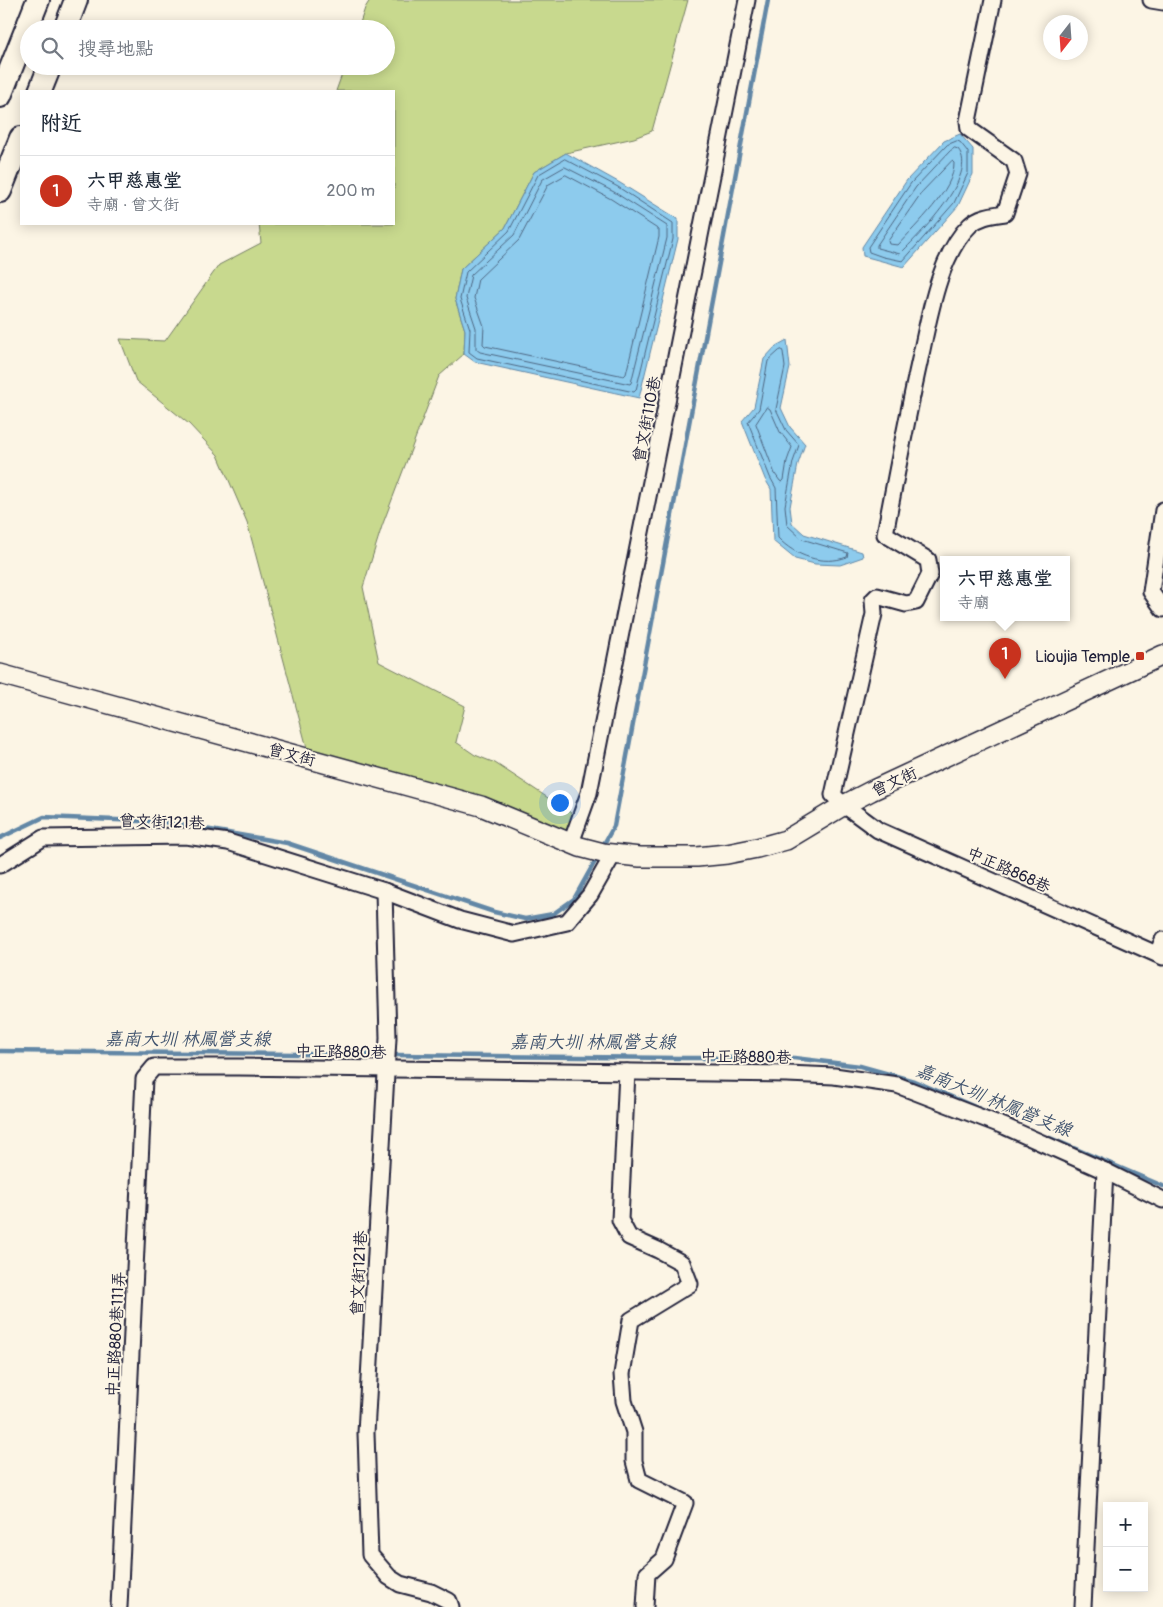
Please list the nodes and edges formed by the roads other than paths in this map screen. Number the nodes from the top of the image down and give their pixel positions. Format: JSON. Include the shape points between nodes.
{"nodes":[{"id":1,"x":38,"y":0,"type":"edge"},
{"id":2,"x":76,"y":0,"type":"edge"},
{"id":3,"x":747,"y":0,"type":"edge"},
{"id":4,"x":993,"y":0,"type":"edge"},
{"id":5,"x":1151,"y":0,"type":"edge"},
{"id":6,"x":1163,"y":2,"type":"edge"},
{"id":7,"x":30,"y":20,"type":"edge"},
{"id":8,"x":68,"y":20,"type":"edge"},
{"id":9,"x":20,"y":45,"type":"edge"},
{"id":10,"x":46,"y":75,"type":"edge"},
{"id":11,"x":40,"y":90,"type":"edge"},
{"id":12,"x":0,"y":96,"type":"edge"},
{"id":13,"x":20,"y":141,"type":"edge"},
{"id":14,"x":0,"y":191,"type":"edge"},
{"id":15,"x":1163,"y":510,"type":"edge"},
{"id":16,"x":1163,"y":610,"type":"edge"},
{"id":17,"x":1163,"y":655,"type":"edge"},
{"id":18,"x":0,"y":674,"type":"edge"},
{"id":19,"x":844,"y":805,"type":"junction"},
{"id":20,"x":576,"y":845,"type":"junction"},
{"id":21,"x":614,"y":854,"type":"junction"},
{"id":22,"x":0,"y":865,"type":"edge"},
{"id":23,"x":384,"y":891,"type":"junction"},
{"id":24,"x":1161,"y":950,"type":"edge"},
{"id":25,"x":387,"y":1065,"type":"junction"},
{"id":26,"x":154,"y":1067,"type":"joint"},
{"id":27,"x":627,"y":1072,"type":"junction"},
{"id":28,"x":1105,"y":1171,"type":"junction"},
{"id":29,"x":1163,"y":1200,"type":"edge"},
{"id":30,"x":119,"y":1607,"type":"edge"},
{"id":31,"x":451,"y":1607,"type":"edge"},
{"id":32,"x":645,"y":1607,"type":"edge"},
{"id":33,"x":1083,"y":1607,"type":"edge"}],
"edges":[{"from":1,"to":7,"type":"highway"},
{"from":2,"to":8,"type":"highway"},
{"from":3,"to":20,"type":"lane","name":"曾文街110巷"},
{"from":4,"to":19,"type":"lane","via":[[968,121],[970,129],[1014,161],[1018,174],[1006,213],[985,216],[970,225],[952,250],[934,297],[885,534],[928,560],[930,574],[916,602],[906,604],[878,596],[873,600],[874,614],[833,795]]},
{"from":5,"to":6,"type":"lane"},
{"from":9,"to":12,"type":"highway"},
{"from":10,"to":11,"type":"highway"},
{"from":13,"to":14,"type":"highway"},
{"from":15,"to":16,"type":"lane","via":[[1150,592]]},
{"from":17,"to":19,"type":"main road","name":"曾文街"},
{"from":18,"to":20,"type":"main road","name":"曾文街","via":[[481,806]]},
{"from":19,"to":21,"type":"main road","name":"曾文街","via":[[786,840],[727,854],[697,857]]},
{"from":19,"to":24,"type":"lane","name":"中正路868巷","via":[[878,830]]},
{"from":20,"to":21,"type":"main road","name":"曾文街"},
{"from":21,"to":23,"type":"lane","name":"曾文街121巷","via":[[590,896],[567,922],[514,934],[460,920]]},
{"from":22,"to":23,"type":"lane","name":"曾文街121巷","via":[[44,838],[186,836],[228,842]]},
{"from":23,"to":25,"type":"lane","name":"曾文街121巷"},
{"from":25,"to":26,"type":"lane","name":"中正路880巷"},
{"from":25,"to":27,"type":"lane","name":"中正路880巷"},
{"from":25,"to":31,"type":"lane","name":"曾文街121巷","via":[[366,1433],[370,1555],[389,1577],[400,1584],[431,1592],[449,1601]]},
{"from":26,"to":30,"type":"lane","name":"中正路880巷111弄","via":[[144,1079]]},
{"from":27,"to":28,"type":"lane","name":"中正路880巷","via":[[834,1076],[897,1086]]},
{"from":27,"to":32,"type":"lane","via":[[620,1220],[629,1237],[682,1263],[690,1284],[631,1320],[622,1374],[624,1401],[634,1432],[634,1461],[639,1480],[685,1503],[664,1559],[646,1574]]},
{"from":28,"to":29,"type":"lane","name":"中正路880巷"},
{"from":28,"to":33,"type":"lane"}]}
